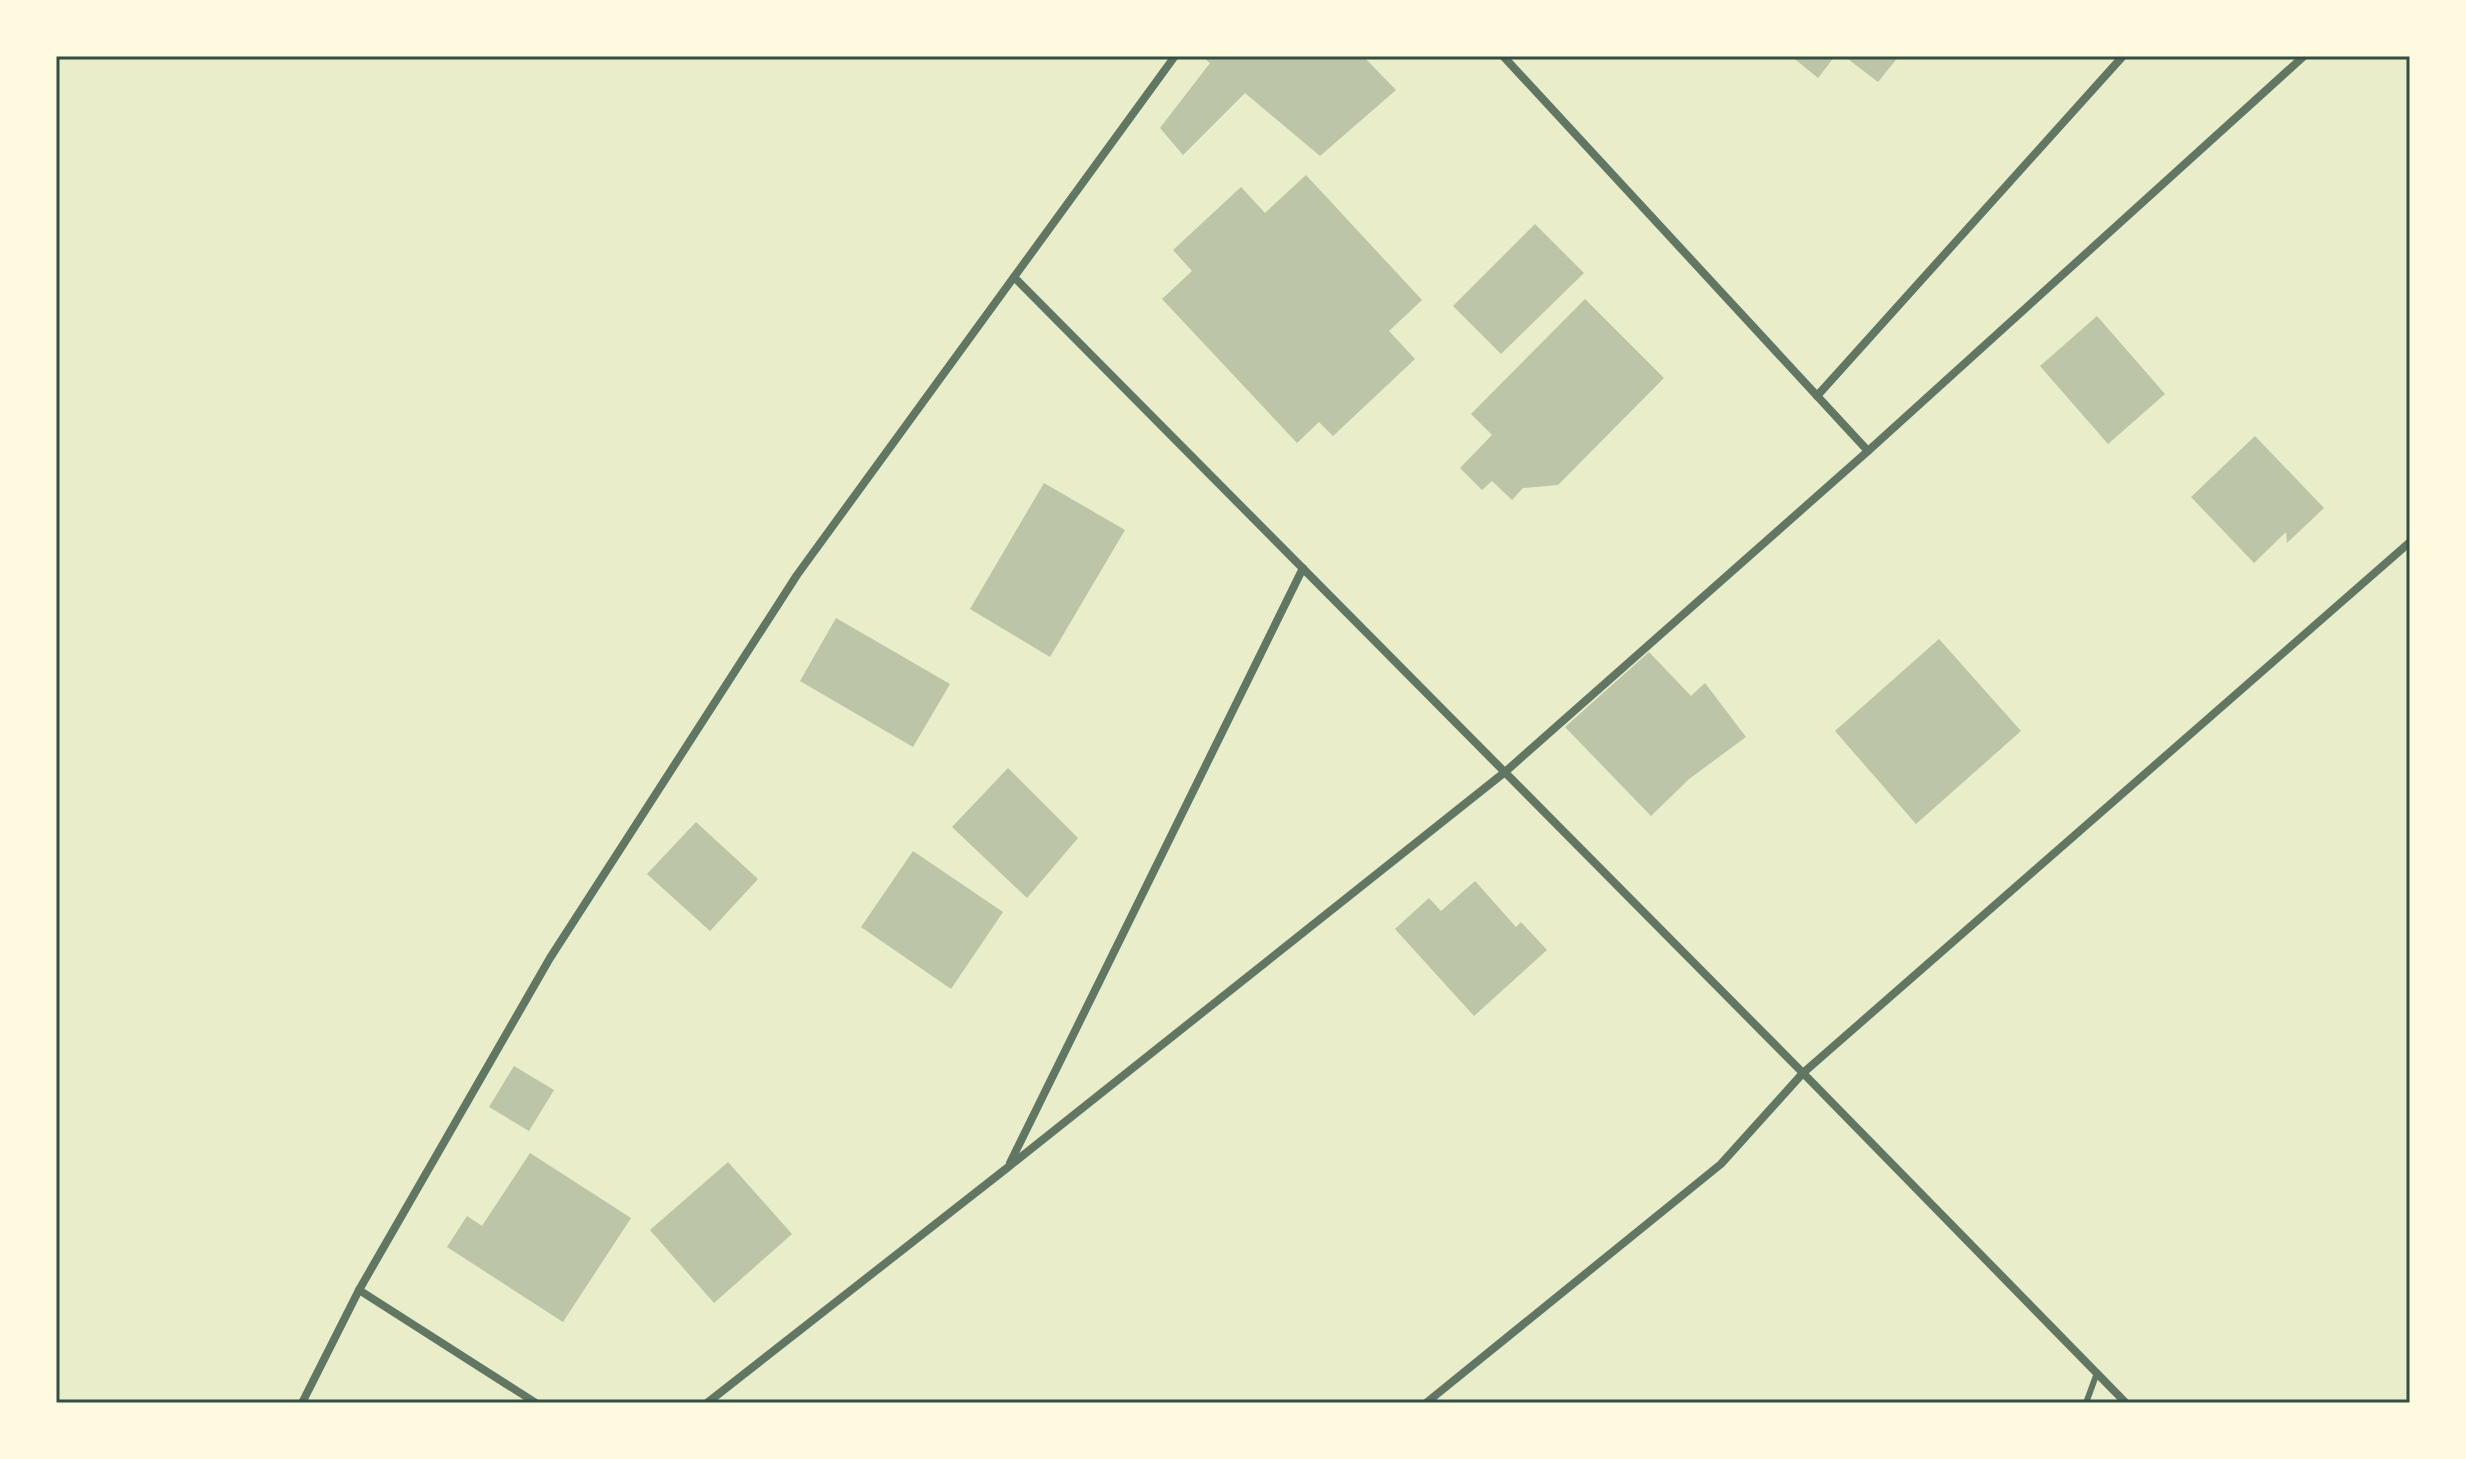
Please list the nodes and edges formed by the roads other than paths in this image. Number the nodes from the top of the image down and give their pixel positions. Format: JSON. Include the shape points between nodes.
{"nodes":[{"id":1,"x":1175,"y":56,"type":"edge"},
{"id":2,"x":1503,"y":56,"type":"edge"},
{"id":3,"x":2123,"y":56,"type":"edge"},
{"id":4,"x":2304,"y":56,"type":"edge"},
{"id":5,"x":1014,"y":277,"type":"junction"},
{"id":6,"x":1817,"y":396,"type":"junction"},
{"id":7,"x":1868,"y":451,"type":"junction"},
{"id":8,"x":2410,"y":542,"type":"edge"},
{"id":9,"x":1303,"y":568,"type":"junction"},
{"id":10,"x":1505,"y":772,"type":"junction"},
{"id":11,"x":1803,"y":1073,"type":"junction"},
{"id":12,"x":1007,"y":1168,"type":"junction"},
{"id":13,"x":359,"y":1290,"type":"junction"},
{"id":14,"x":2097,"y":1373,"type":"junction"},
{"id":15,"x":302,"y":1403,"type":"edge"},
{"id":16,"x":536,"y":1403,"type":"edge"},
{"id":17,"x":707,"y":1403,"type":"edge"},
{"id":18,"x":1426,"y":1403,"type":"edge"},
{"id":19,"x":2086,"y":1403,"type":"edge"},
{"id":20,"x":2126,"y":1403,"type":"edge"}],
"edges":[{"from":1,"to":5,"type":"street"},
{"from":2,"to":6,"type":"street"},
{"from":3,"to":6,"type":"street"},
{"from":4,"to":7,"type":"street"},
{"from":5,"to":9,"type":"street"},
{"from":5,"to":13,"type":"street","via":[[788,588],[550,958]]},
{"from":6,"to":7,"type":"street"},
{"from":7,"to":10,"type":"street"},
{"from":8,"to":11,"type":"street"},
{"from":9,"to":10,"type":"street"},
{"from":9,"to":12,"type":"street"},
{"from":10,"to":11,"type":"street"},
{"from":10,"to":12,"type":"street"},
{"from":11,"to":14,"type":"street"},
{"from":11,"to":18,"type":"street","via":[[1721,1164]]},
{"from":12,"to":17,"type":"street"},
{"from":13,"to":15,"type":"street"},
{"from":13,"to":16,"type":"street"},
{"from":14,"to":19,"type":"lane"},
{"from":14,"to":20,"type":"street"}]}
